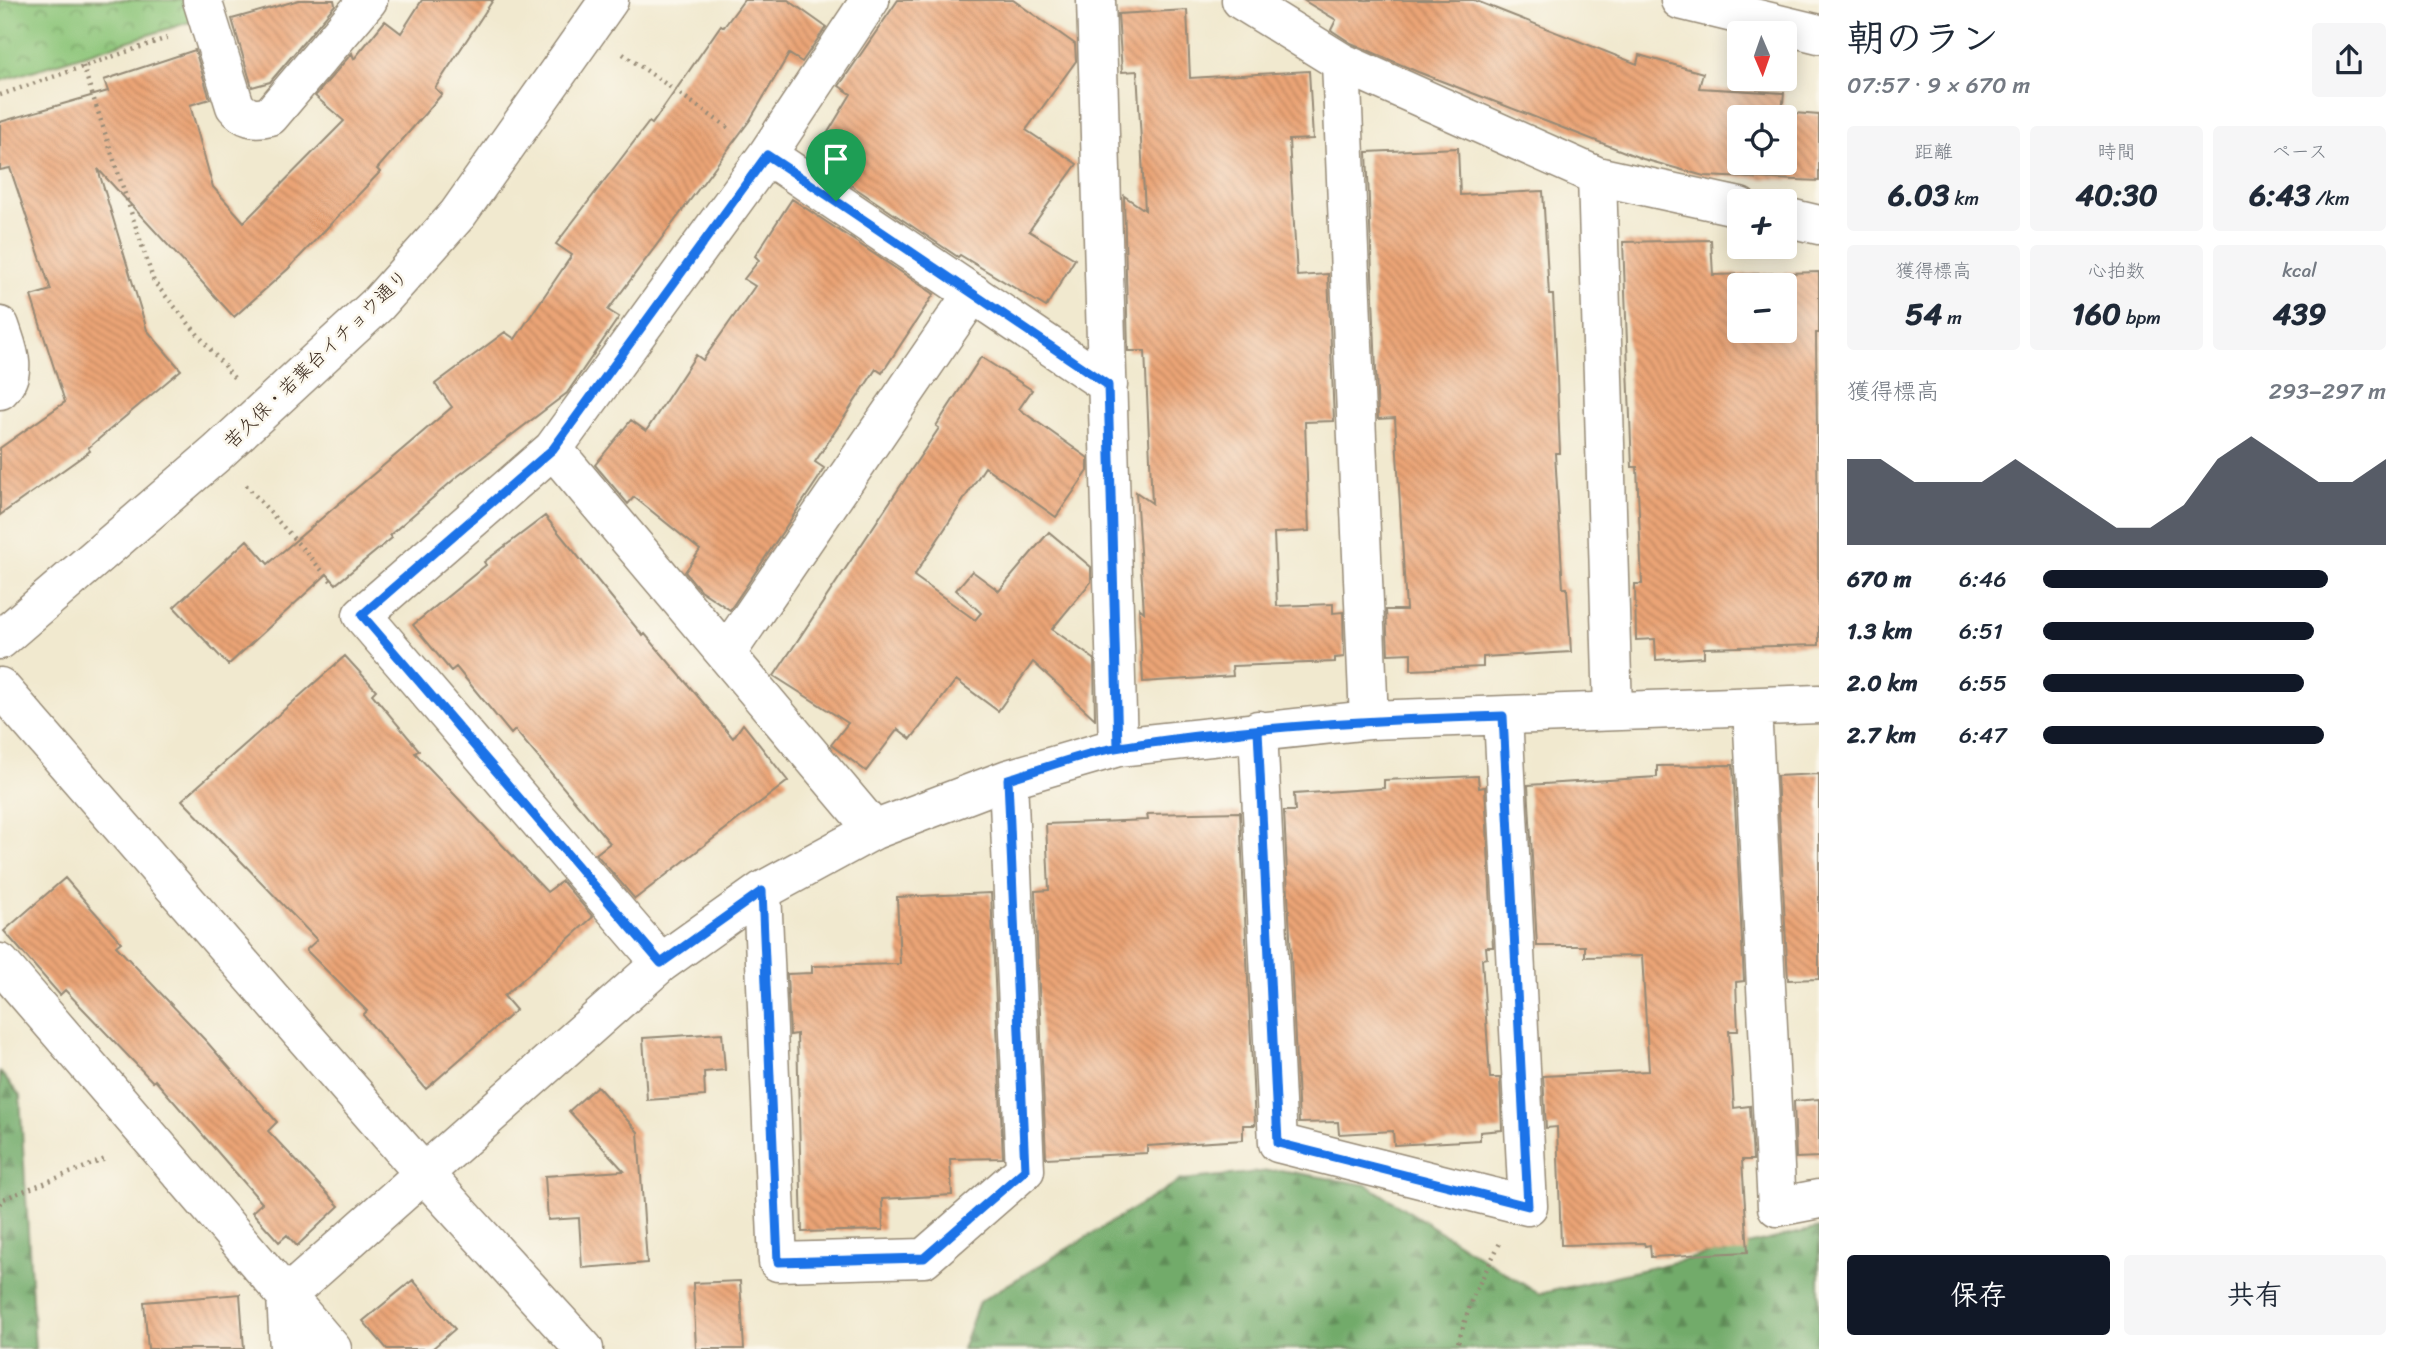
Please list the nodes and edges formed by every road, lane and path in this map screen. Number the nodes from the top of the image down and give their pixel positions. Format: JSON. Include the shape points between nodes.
{"nodes":[{"id":1,"x":368,"y":0,"type":"edge"},
{"id":2,"x":870,"y":0,"type":"edge"},
{"id":3,"x":1096,"y":0,"type":"edge"},
{"id":4,"x":1241,"y":0,"type":"edge"},
{"id":5,"x":1680,"y":0,"type":"edge"},
{"id":6,"x":206,"y":12,"type":"edge"},
{"id":7,"x":599,"y":15,"type":"edge"},
{"id":8,"x":1819,"y":34,"type":"edge"},
{"id":9,"x":1341,"y":62,"type":"junction"},
{"id":10,"x":83,"y":66,"type":"junction"},
{"id":11,"x":0,"y":95,"type":"edge"},
{"id":12,"x":767,"y":155,"type":"junction"},
{"id":13,"x":1597,"y":176,"type":"junction"},
{"id":14,"x":1727,"y":204,"type":"edge"},
{"id":15,"x":1797,"y":220,"type":"edge"},
{"id":16,"x":1819,"y":225,"type":"edge"},
{"id":17,"x":973,"y":293,"type":"junction"},
{"id":18,"x":0,"y":326,"type":"edge"},
{"id":19,"x":1108,"y":385,"type":"junction"},
{"id":20,"x":0,"y":390,"type":"edge"},
{"id":21,"x":262,"y":412,"type":"junction"},
{"id":22,"x":553,"y":449,"type":"junction"},
{"id":23,"x":217,"y":453,"type":"junction"},
{"id":24,"x":362,"y":615,"type":"junction"},
{"id":25,"x":0,"y":640,"type":"edge"},
{"id":26,"x":726,"y":654,"type":"junction"},
{"id":27,"x":0,"y":687,"type":"edge"},
{"id":28,"x":1819,"y":704,"type":"edge"},
{"id":29,"x":1752,"y":707,"type":"junction"},
{"id":30,"x":1613,"y":712,"type":"junction"},
{"id":31,"x":1503,"y":716,"type":"junction"},
{"id":32,"x":1369,"y":720,"type":"junction"},
{"id":33,"x":1258,"y":730,"type":"junction"},
{"id":34,"x":1118,"y":747,"type":"junction"},
{"id":35,"x":1008,"y":779,"type":"junction"},
{"id":36,"x":874,"y":830,"type":"junction"},
{"id":37,"x":762,"y":891,"type":"junction"},
{"id":38,"x":0,"y":963,"type":"edge"},
{"id":39,"x":661,"y":963,"type":"junction"},
{"id":40,"x":152,"y":1140,"type":"junction"},
{"id":41,"x":425,"y":1175,"type":"junction"},
{"id":42,"x":1819,"y":1199,"type":"edge"},
{"id":43,"x":0,"y":1204,"type":"edge"},
{"id":44,"x":1528,"y":1206,"type":"junction"},
{"id":45,"x":286,"y":1296,"type":"junction"},
{"id":46,"x":289,"y":1349,"type":"edge"},
{"id":47,"x":332,"y":1349,"type":"edge"},
{"id":48,"x":584,"y":1349,"type":"edge"},
{"id":49,"x":1456,"y":1349,"type":"edge"}],
"edges":[{"from":1,"to":6,"type":"street","via":[[270,117],[256,119],[235,106]]},
{"from":2,"to":12,"type":"street"},
{"from":3,"to":19,"type":"street"},
{"from":4,"to":9,"type":"street"},
{"from":5,"to":8,"type":"street"},
{"from":6,"to":10,"type":"path"},
{"from":7,"to":12,"type":"path"},
{"from":7,"to":21,"type":"street","name":"苦久保・若葉台イチョウ通り","via":[[458,214],[378,304]]},
{"from":9,"to":13,"type":"street"},
{"from":9,"to":32,"type":"street"},
{"from":10,"to":11,"type":"path"},
{"from":10,"to":21,"type":"path","via":[[154,282]]},
{"from":12,"to":17,"type":"street"},
{"from":12,"to":22,"type":"street"},
{"from":13,"to":14,"type":"street"},
{"from":13,"to":30,"type":"street"},
{"from":15,"to":16,"type":"street"},
{"from":17,"to":19,"type":"street"},
{"from":17,"to":26,"type":"street"},
{"from":18,"to":20,"type":"street","via":[[12,360],[8,383]]},
{"from":19,"to":34,"type":"street"},
{"from":21,"to":23,"type":"street","name":"苦久保・若葉台イチョウ通り"},
{"from":22,"to":24,"type":"street"},
{"from":22,"to":26,"type":"street"},
{"from":23,"to":24,"type":"path"},
{"from":23,"to":25,"type":"street","name":"苦久保・若葉台イチョウ通り"},
{"from":24,"to":39,"type":"street"},
{"from":26,"to":36,"type":"street"},
{"from":27,"to":41,"type":"street"},
{"from":28,"to":29,"type":"street"},
{"from":29,"to":30,"type":"street"},
{"from":29,"to":42,"type":"street","via":[[1777,1207]]},
{"from":30,"to":31,"type":"street"},
{"from":31,"to":32,"type":"street"},
{"from":31,"to":44,"type":"street"},
{"from":32,"to":33,"type":"street"},
{"from":33,"to":34,"type":"street"},
{"from":33,"to":44,"type":"street","via":[[1278,1143]]},
{"from":34,"to":35,"type":"street"},
{"from":35,"to":36,"type":"street"},
{"from":35,"to":37,"type":"street","via":[[1025,1170],[924,1258],[778,1262]]},
{"from":36,"to":37,"type":"street"},
{"from":37,"to":39,"type":"street"},
{"from":38,"to":40,"type":"street"},
{"from":39,"to":41,"type":"street"},
{"from":40,"to":43,"type":"path"},
{"from":40,"to":45,"type":"street"},
{"from":41,"to":45,"type":"street"},
{"from":41,"to":48,"type":"street"},
{"from":44,"to":49,"type":"path","via":[[1504,1234],[1474,1296]]},
{"from":45,"to":46,"type":"street"},
{"from":45,"to":47,"type":"street"}]}
